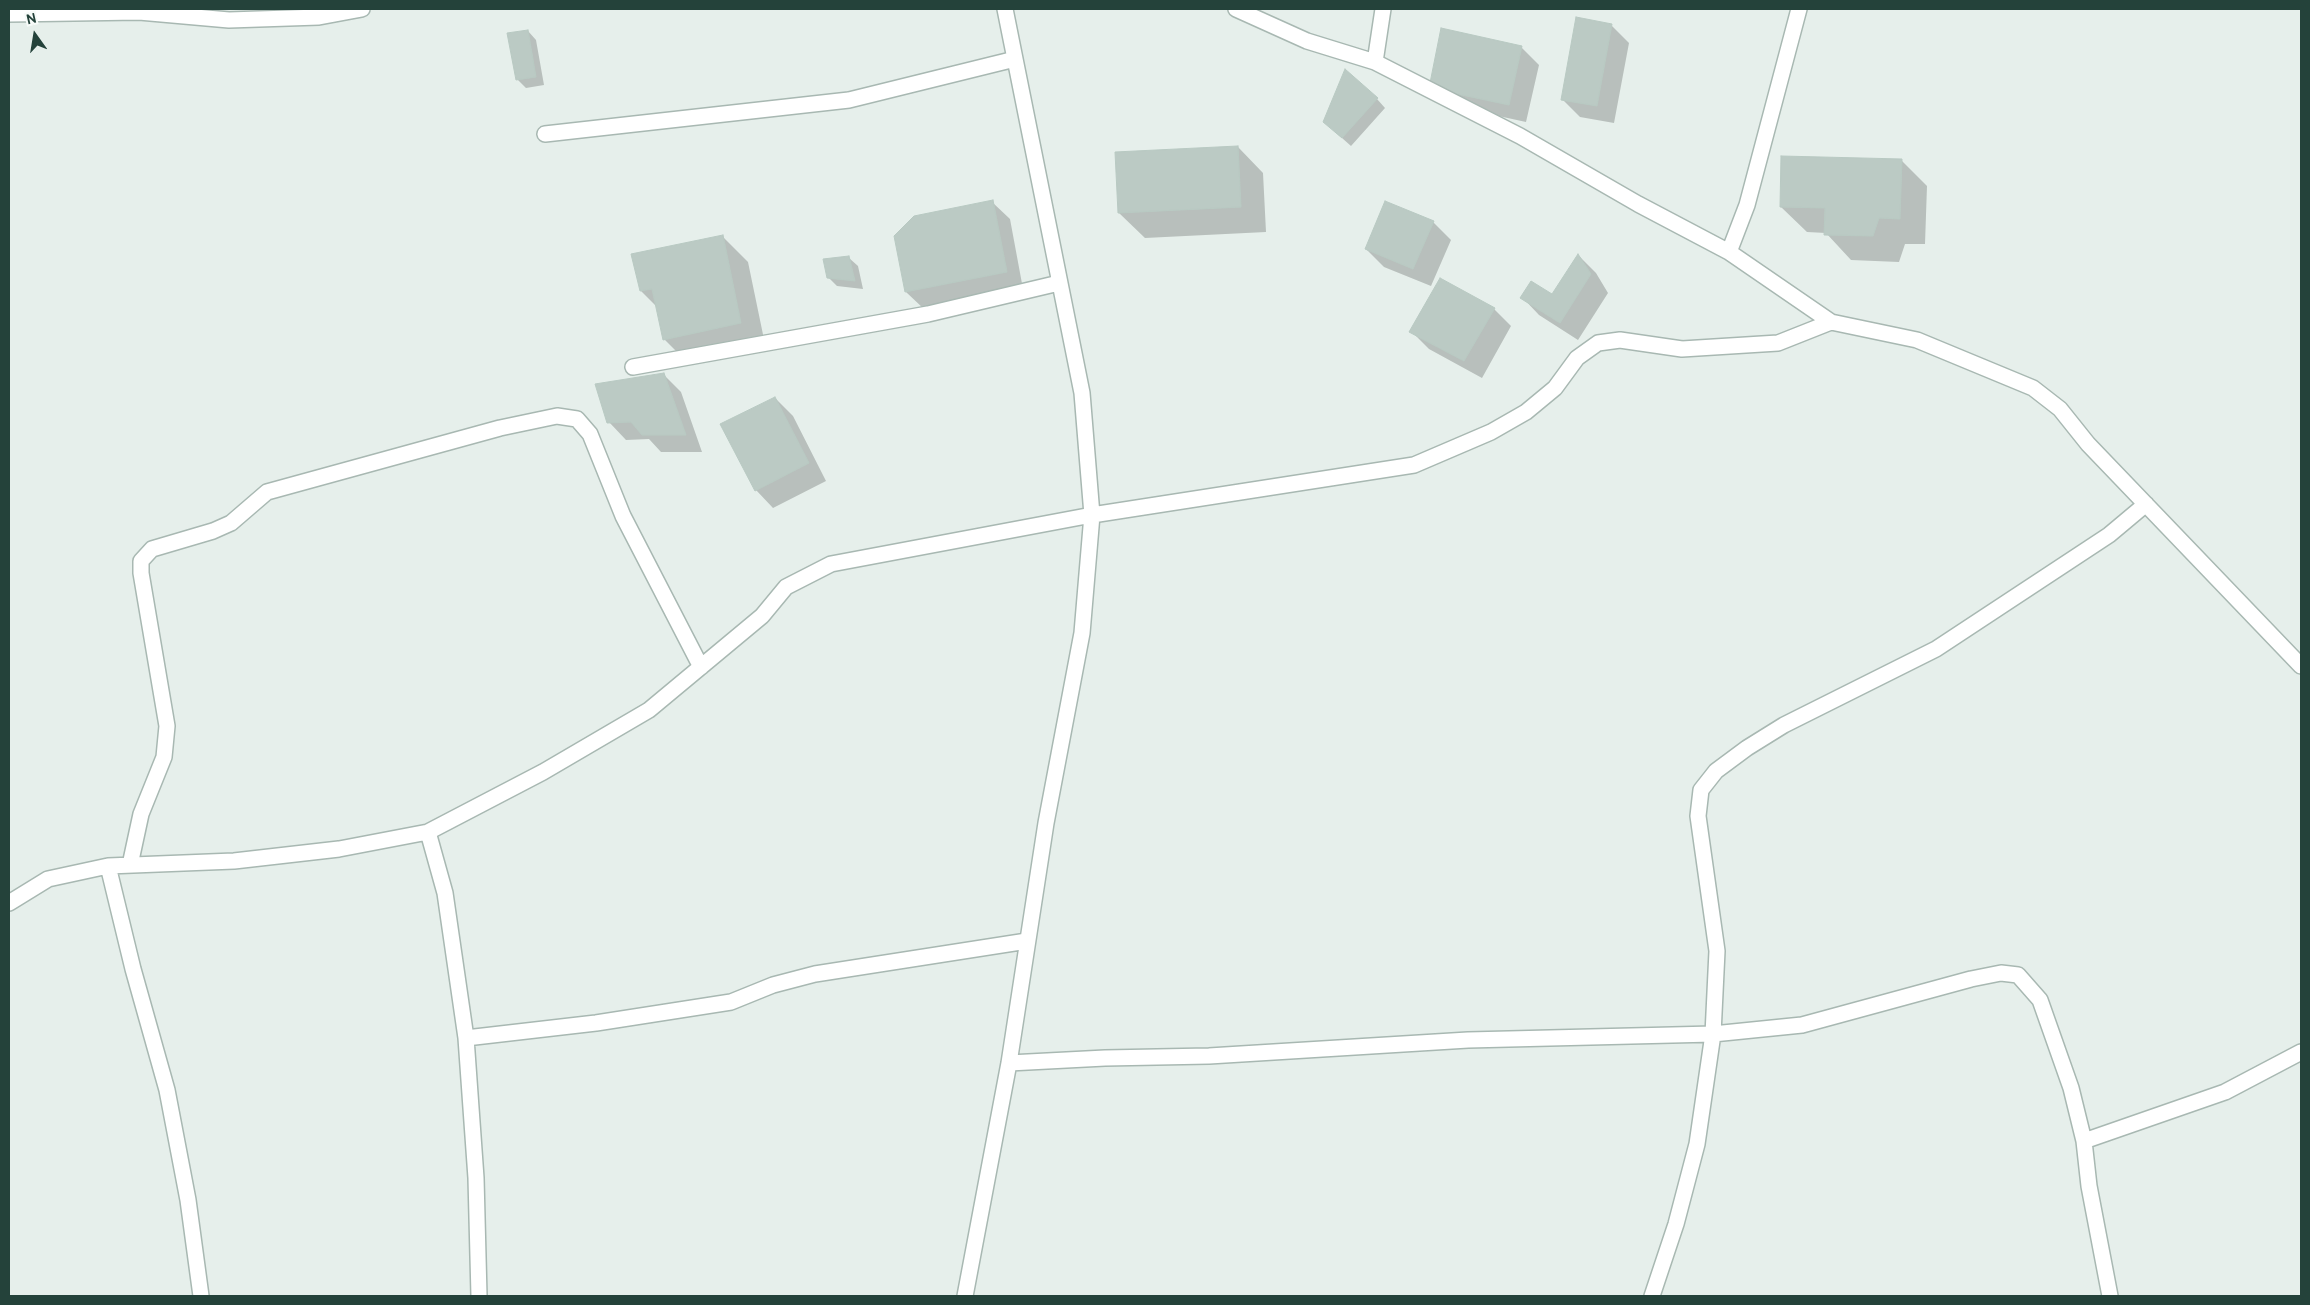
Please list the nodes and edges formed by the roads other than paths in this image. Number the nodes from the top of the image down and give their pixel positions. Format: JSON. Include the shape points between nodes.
{"nodes":[{"id":1,"x":362,"y":9,"type":"edge"},
{"id":2,"x":1005,"y":9,"type":"edge"},
{"id":3,"x":1236,"y":9,"type":"edge"},
{"id":4,"x":1383,"y":9,"type":"edge"},
{"id":5,"x":1799,"y":9,"type":"edge"},
{"id":6,"x":140,"y":10,"type":"edge"},
{"id":7,"x":9,"y":14,"type":"edge"},
{"id":8,"x":1015,"y":59,"type":"junction"},
{"id":9,"x":1375,"y":62,"type":"junction"},
{"id":10,"x":545,"y":134,"type":"dead end"},
{"id":11,"x":1729,"y":252,"type":"junction"},
{"id":12,"x":1060,"y":283,"type":"junction"},
{"id":13,"x":1831,"y":322,"type":"junction"},
{"id":14,"x":633,"y":367,"type":"dead end"},
{"id":15,"x":2146,"y":504,"type":"junction"},
{"id":16,"x":1092,"y":515,"type":"junction"},
{"id":17,"x":2301,"y":666,"type":"edge"},
{"id":18,"x":701,"y":667,"type":"junction"},
{"id":19,"x":428,"y":832,"type":"junction"},
{"id":20,"x":130,"y":865,"type":"junction"},
{"id":21,"x":108,"y":866,"type":"junction"},
{"id":22,"x":9,"y":903,"type":"edge"},
{"id":23,"x":1027,"y":941,"type":"junction"},
{"id":24,"x":1713,"y":1034,"type":"junction"},
{"id":25,"x":466,"y":1038,"type":"junction"},
{"id":26,"x":2301,"y":1052,"type":"edge"},
{"id":27,"x":1009,"y":1063,"type":"junction"},
{"id":28,"x":2084,"y":1141,"type":"junction"},
{"id":29,"x":201,"y":1296,"type":"edge"},
{"id":30,"x":480,"y":1296,"type":"edge"},
{"id":31,"x":966,"y":1296,"type":"edge"},
{"id":32,"x":1652,"y":1296,"type":"edge"},
{"id":33,"x":2110,"y":1296,"type":"edge"}],
"edges":[{"from":1,"to":6,"type":"street","via":[[319,17],[229,20]]},
{"from":2,"to":8,"type":"street"},
{"from":3,"to":9,"type":"street","via":[[1307,41]]},
{"from":4,"to":9,"type":"street"},
{"from":5,"to":11,"type":"street","via":[[1747,205]]},
{"from":6,"to":7,"type":"street"},
{"from":8,"to":10,"type":"street","via":[[849,100]]},
{"from":8,"to":12,"type":"street"},
{"from":9,"to":11,"type":"street","via":[[1520,136]]},
{"from":11,"to":13,"type":"street"},
{"from":12,"to":14,"type":"street","via":[[928,314]]},
{"from":12,"to":16,"type":"street","via":[[1082,393]]},
{"from":13,"to":15,"type":"street","via":[[1917,340],[2033,388],[2060,409],[2088,444]]},
{"from":13,"to":16,"type":"street","via":[[1778,343],[1682,349],[1620,340],[1598,343],[1577,358],[1555,388],[1526,412],[1491,432],[1414,465]]},
{"from":15,"to":17,"type":"street"},
{"from":15,"to":24,"type":"street","via":[[2109,536],[1936,649],[1784,725],[1747,748],[1711,777],[1701,790],[1698,816],[1717,951]]},
{"from":16,"to":18,"type":"street","via":[[831,564],[786,587],[762,616]]},
{"from":16,"to":23,"type":"street","via":[[1082,633]]},
{"from":18,"to":19,"type":"street","via":[[649,710],[543,772]]},
{"from":18,"to":20,"type":"street","via":[[623,516],[590,434],[577,419],[557,416],[500,428],[266,492],[231,523],[152,550],[141,561],[167,726],[164,757],[141,814]]},
{"from":19,"to":20,"type":"street","via":[[339,849],[234,861]]},
{"from":19,"to":25,"type":"street","via":[[445,893]]},
{"from":20,"to":21,"type":"street"},
{"from":21,"to":22,"type":"street","via":[[48,879]]},
{"from":21,"to":29,"type":"street","via":[[167,1090],[188,1200]]},
{"from":23,"to":25,"type":"street","via":[[815,974],[773,985],[731,1002]]},
{"from":23,"to":27,"type":"street"},
{"from":24,"to":27,"type":"street","via":[[1468,1040],[1209,1056]]},
{"from":24,"to":28,"type":"street","via":[[1802,1025],[1971,979],[2001,973],[2018,975],[2040,1000],[2072,1088]]},
{"from":24,"to":32,"type":"street","via":[[1697,1144],[1676,1224]]},
{"from":25,"to":30,"type":"street"},
{"from":26,"to":28,"type":"street","via":[[2225,1092]]},
{"from":27,"to":31,"type":"street"},
{"from":28,"to":33,"type":"street","via":[[2089,1186]]}]}
